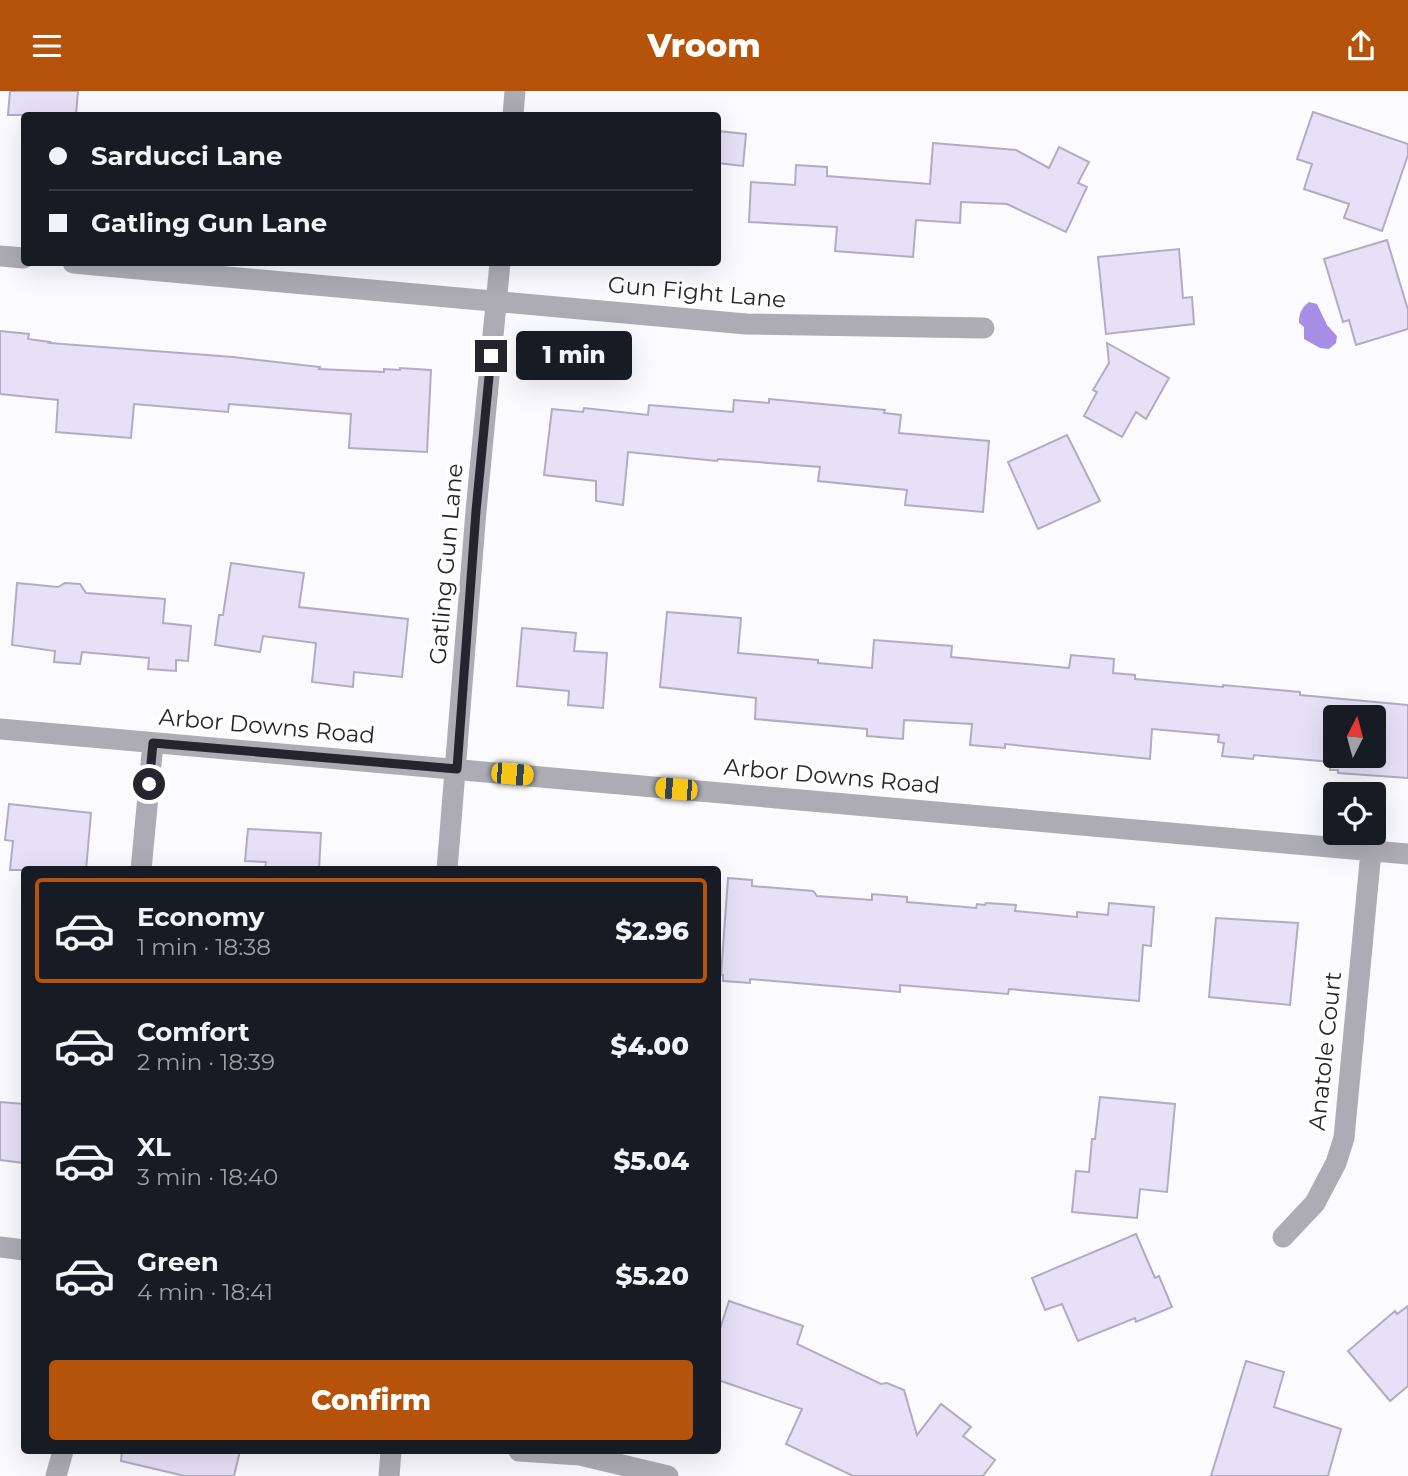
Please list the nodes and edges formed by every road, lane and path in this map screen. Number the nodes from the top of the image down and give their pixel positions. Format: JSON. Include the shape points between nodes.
{"nodes":[{"id":1,"x":515,"y":91,"type":"edge"},
{"id":2,"x":513,"y":112,"type":"edge"},
{"id":3,"x":0,"y":256,"type":"edge"},
{"id":4,"x":21,"y":258,"type":"edge"},
{"id":5,"x":106,"y":266,"type":"edge"},
{"id":6,"x":500,"y":266,"type":"edge"},
{"id":7,"x":497,"y":300,"type":"junction"},
{"id":8,"x":984,"y":328,"type":"dead end"},
{"id":9,"x":0,"y":729,"type":"edge"},
{"id":10,"x":153,"y":743,"type":"junction"},
{"id":11,"x":457,"y":769,"type":"junction"},
{"id":12,"x":1371,"y":851,"type":"junction"},
{"id":13,"x":1408,"y":854,"type":"edge"},
{"id":14,"x":141,"y":866,"type":"edge"},
{"id":15,"x":447,"y":866,"type":"edge"},
{"id":16,"x":1283,"y":1237,"type":"dead end"},
{"id":17,"x":0,"y":1247,"type":"edge"},
{"id":18,"x":21,"y":1250,"type":"edge"},
{"id":19,"x":61,"y":1454,"type":"edge"},
{"id":20,"x":391,"y":1454,"type":"edge"},
{"id":21,"x":565,"y":1454,"type":"edge"},
{"id":22,"x":55,"y":1476,"type":"edge"},
{"id":23,"x":389,"y":1476,"type":"edge"},
{"id":24,"x":668,"y":1476,"type":"edge"}],
"edges":[{"from":1,"to":2,"type":"street"},
{"from":3,"to":4,"type":"street"},
{"from":5,"to":7,"type":"street","name":"Gun Fight Lane"},
{"from":6,"to":7,"type":"street","name":"Gatling Gun Lane"},
{"from":7,"to":8,"type":"street","name":"Gun Fight Lane","via":[[746,324]]},
{"from":7,"to":11,"type":"street","name":"Gatling Gun Lane"},
{"from":9,"to":10,"type":"street","name":"Arbor Downs Road"},
{"from":10,"to":11,"type":"street","name":"Arbor Downs Road"},
{"from":10,"to":14,"type":"street"},
{"from":11,"to":12,"type":"street","name":"Arbor Downs Road"},
{"from":11,"to":15,"type":"street","name":"Gatling Gun Lane"},
{"from":12,"to":13,"type":"street","name":"Arbor Downs Road"},
{"from":12,"to":16,"type":"street","name":"Anatole Court","via":[[1344,1138],[1315,1203]]},
{"from":17,"to":18,"type":"street"},
{"from":19,"to":22,"type":"street"},
{"from":20,"to":23,"type":"street"},
{"from":21,"to":24,"type":"street"}]}
